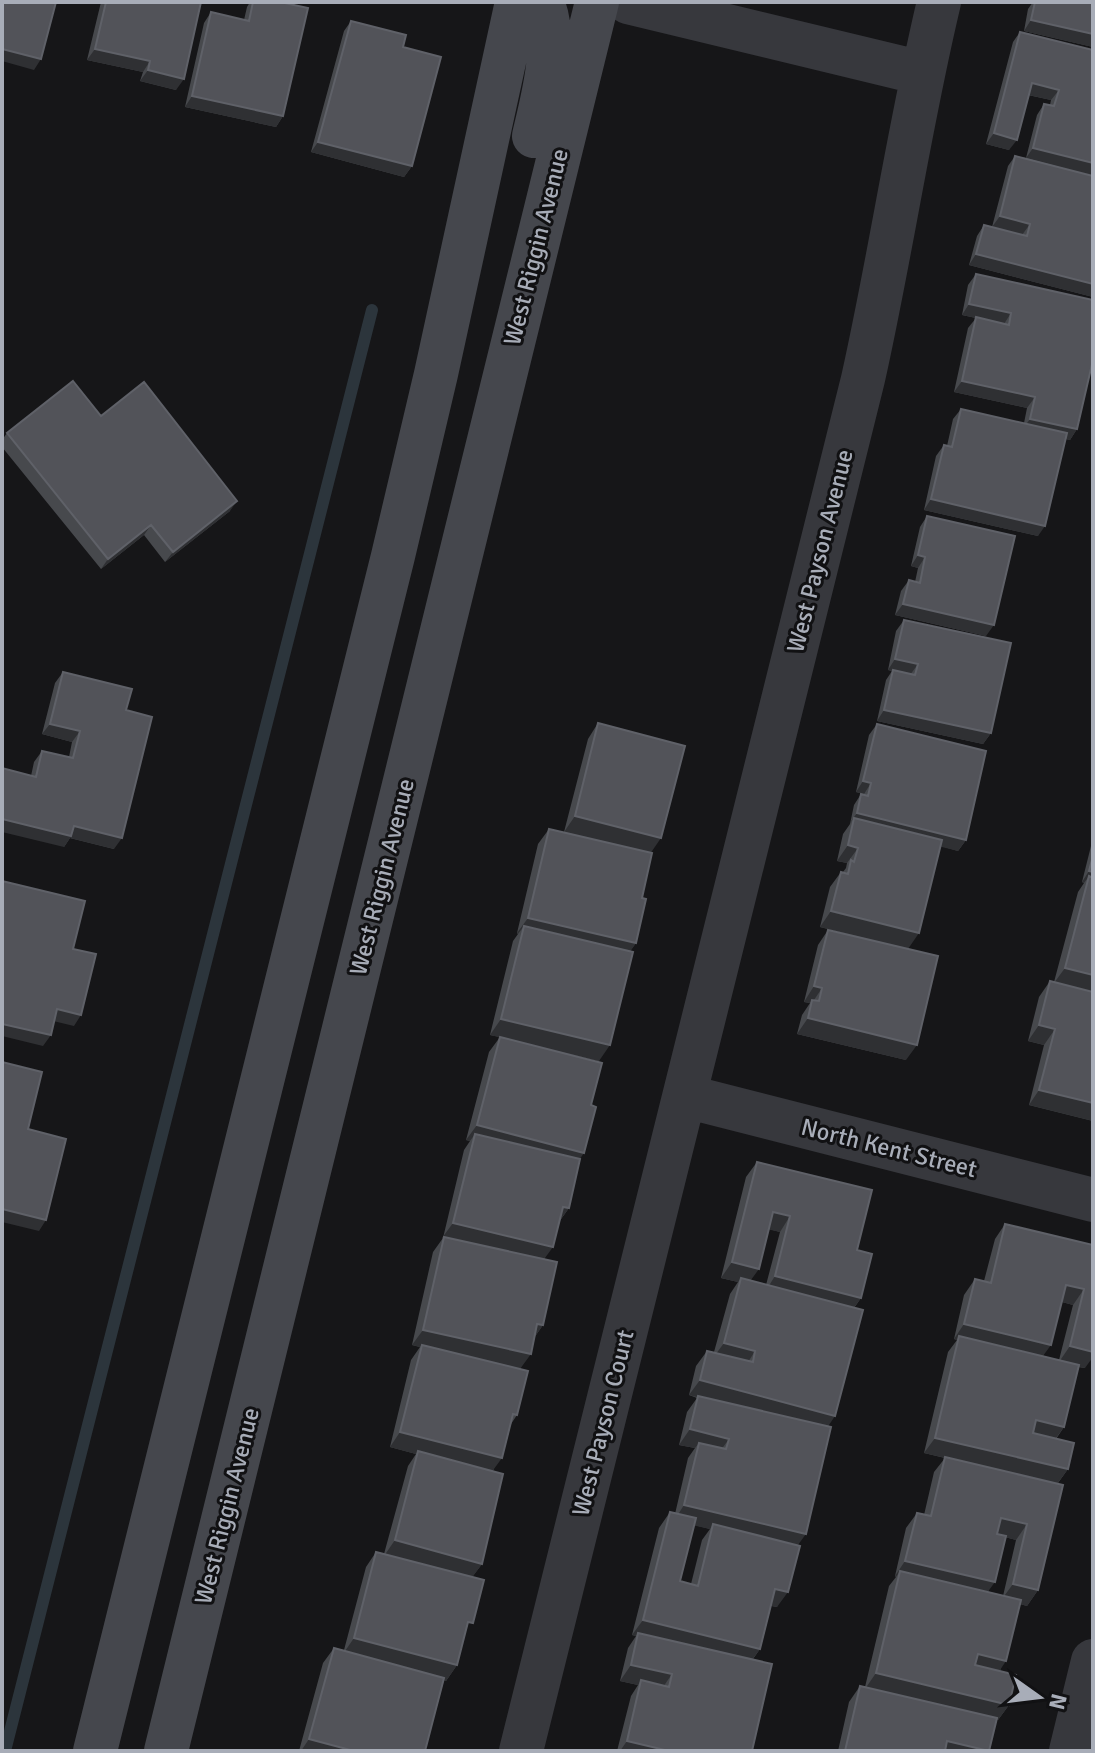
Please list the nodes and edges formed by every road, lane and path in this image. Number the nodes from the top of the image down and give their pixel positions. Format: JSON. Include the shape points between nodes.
{"nodes":[{"id":1,"x":517,"y":2,"type":"edge"},
{"id":2,"x":542,"y":2,"type":"edge"},
{"id":3,"x":597,"y":2,"type":"edge"},
{"id":4,"x":628,"y":2,"type":"edge"},
{"id":5,"x":939,"y":2,"type":"edge"},
{"id":6,"x":922,"y":73,"type":"junction"},
{"id":7,"x":472,"y":510,"type":"junction"},
{"id":8,"x":685,"y":1096,"type":"junction"},
{"id":9,"x":1093,"y":1200,"type":"edge"},
{"id":10,"x":1093,"y":1661,"type":"edge"},
{"id":11,"x":95,"y":1751,"type":"edge"},
{"id":12,"x":166,"y":1751,"type":"edge"},
{"id":13,"x":521,"y":1751,"type":"edge"},
{"id":14,"x":1071,"y":1751,"type":"edge"}],
"edges":[{"from":1,"to":11,"type":"main road","via":[[393,556]]},
{"from":2,"to":7,"type":"main road","via":[[549,49],[545,89],[463,439]]},
{"from":3,"to":7,"type":"main road","name":"West Riggin Avenue"},
{"from":4,"to":6,"type":"street"},
{"from":5,"to":6,"type":"street","name":"West Payson Avenue"},
{"from":6,"to":8,"type":"street","name":"West Payson Avenue","via":[[863,379]]},
{"from":7,"to":12,"type":"main road","name":"West Riggin Avenue"},
{"from":8,"to":9,"type":"street","name":"North Kent Street"},
{"from":8,"to":13,"type":"street","name":"West Payson Court"},
{"from":10,"to":14,"type":"street"}]}
